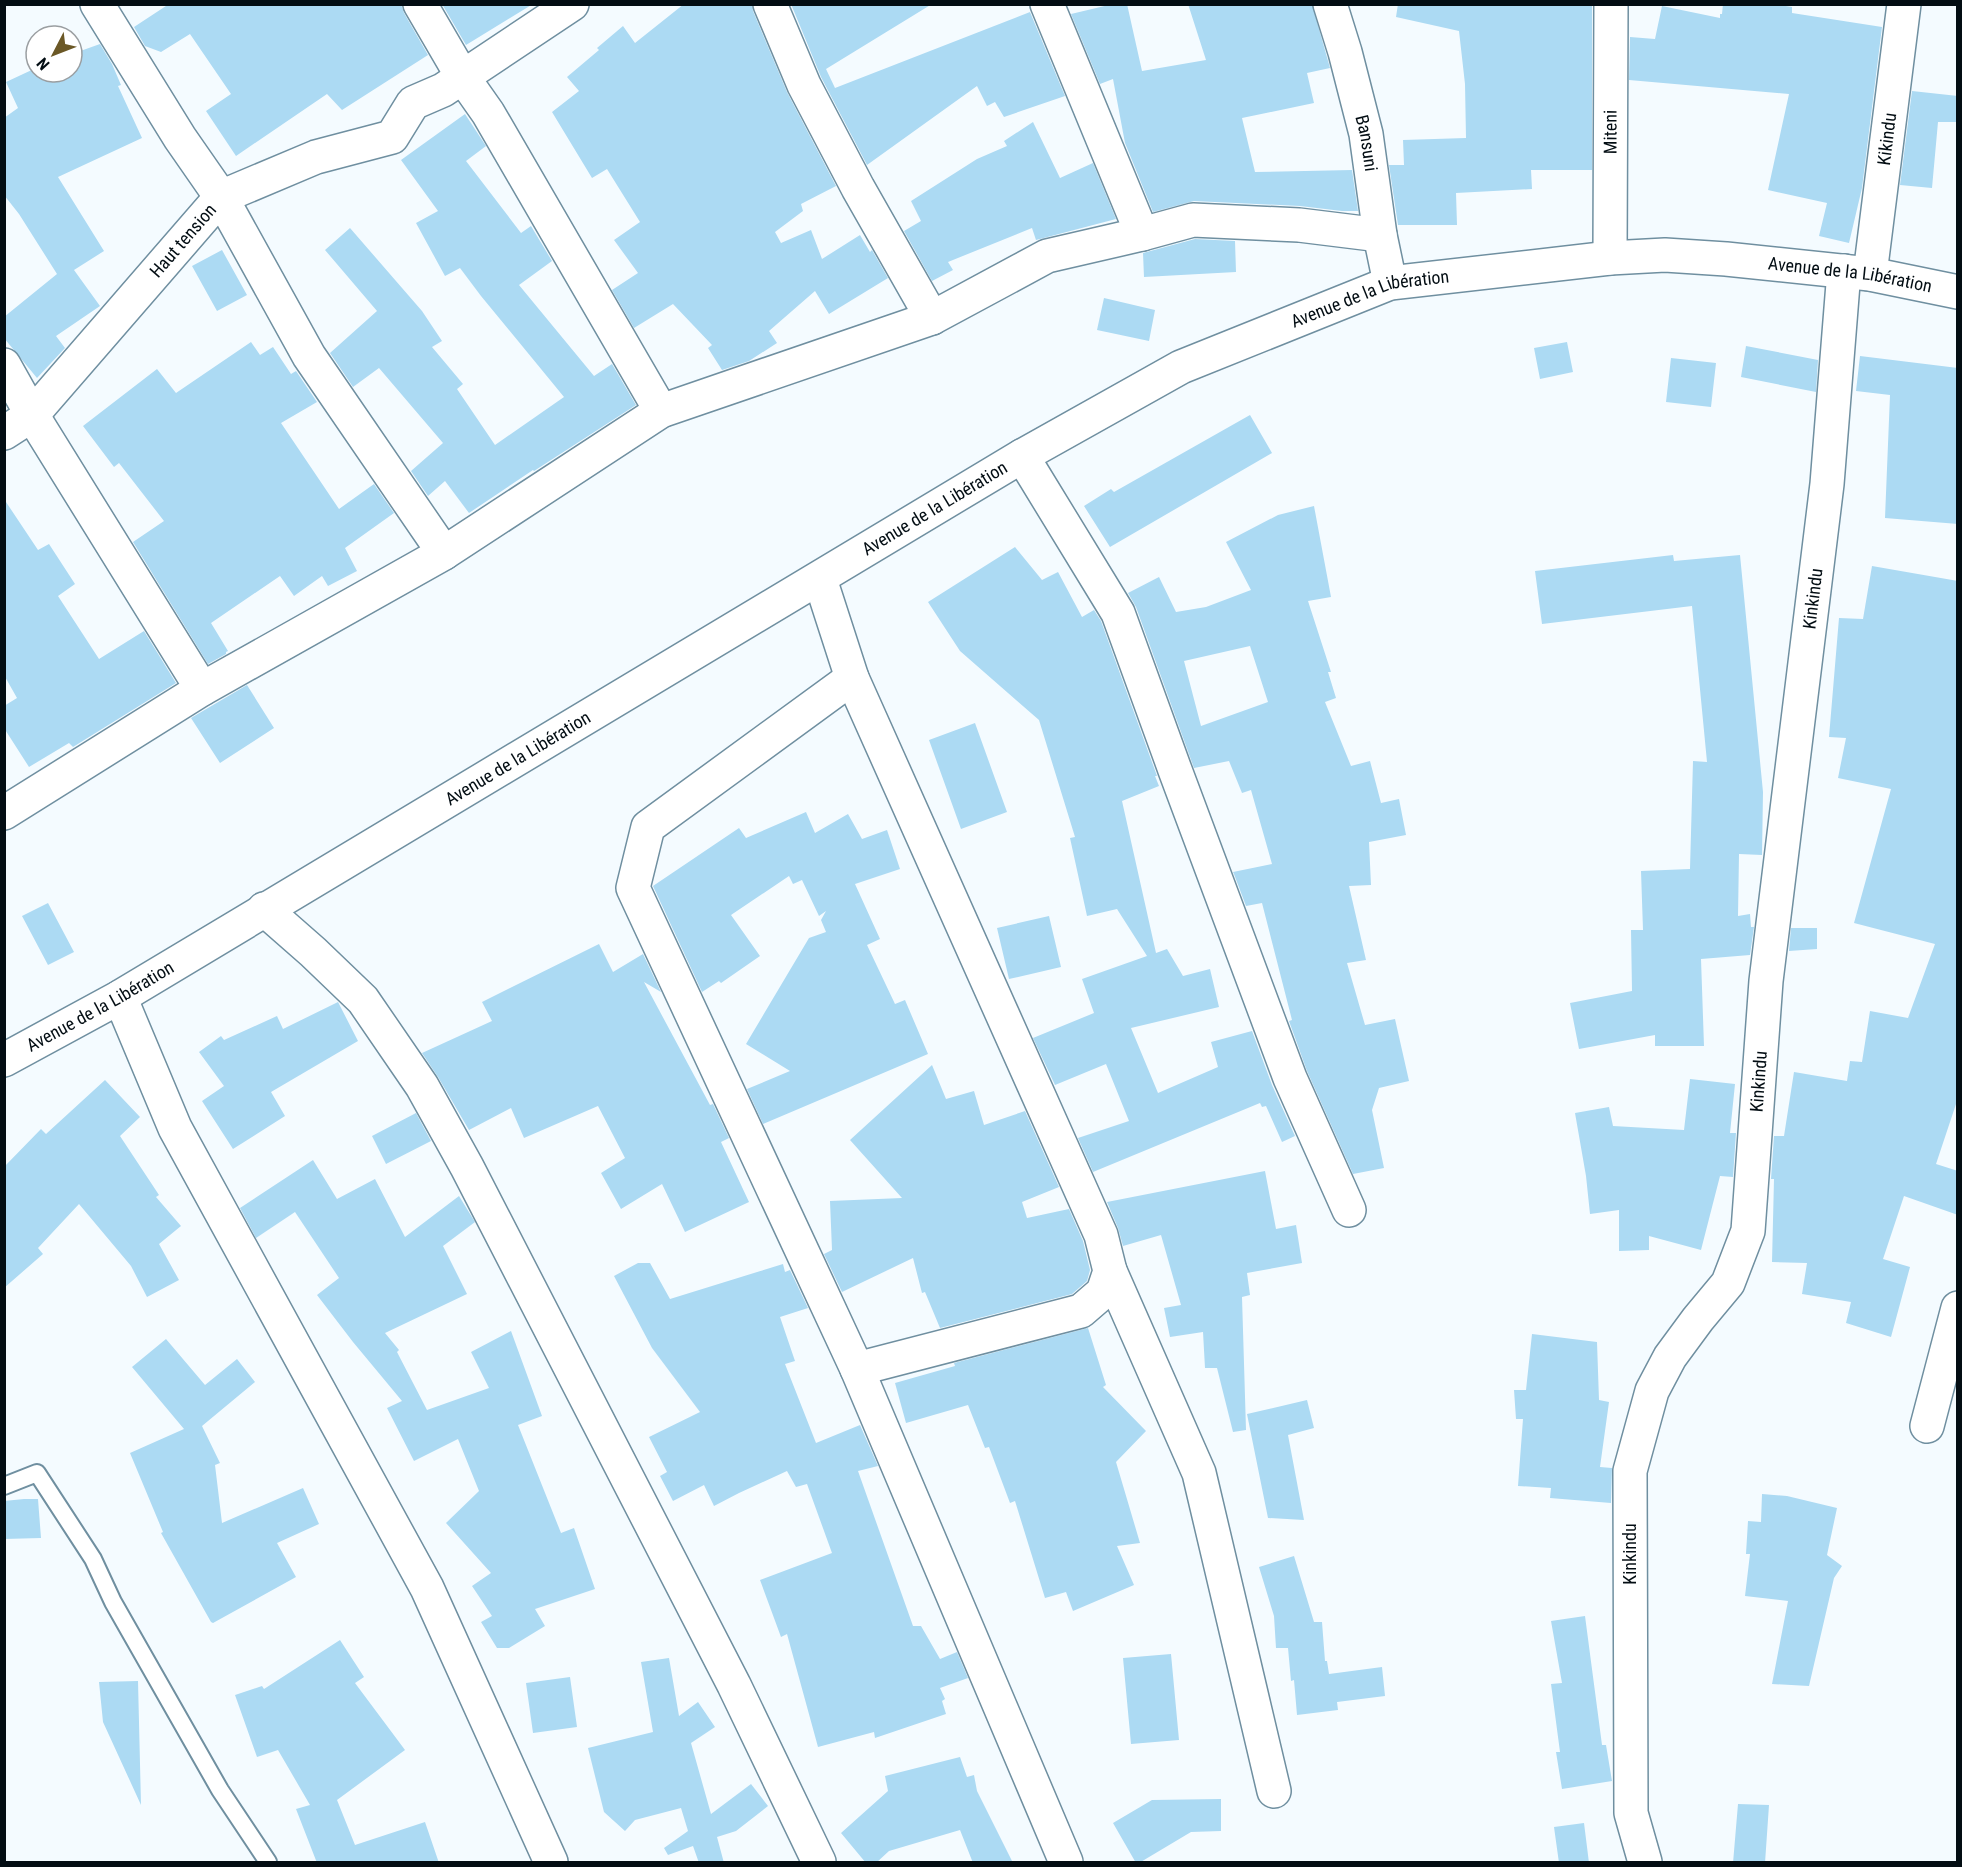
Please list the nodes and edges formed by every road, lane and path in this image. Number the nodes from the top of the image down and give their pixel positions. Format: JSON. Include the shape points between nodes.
{"nodes":[{"id":1,"x":97,"y":4,"type":"edge"},
{"id":2,"x":420,"y":4,"type":"edge"},
{"id":3,"x":572,"y":4,"type":"edge"},
{"id":4,"x":770,"y":4,"type":"edge"},
{"id":5,"x":1047,"y":4,"type":"edge"},
{"id":6,"x":1330,"y":4,"type":"edge"},
{"id":7,"x":1611,"y":4,"type":"edge"},
{"id":8,"x":1904,"y":4,"type":"edge"},
{"id":9,"x":462,"y":76,"type":"junction"},
{"id":10,"x":221,"y":196,"type":"junction"},
{"id":11,"x":1142,"y":234,"type":"junction"},
{"id":12,"x":1380,"y":235,"type":"junction"},
{"id":13,"x":1610,"y":258,"type":"junction"},
{"id":14,"x":1857,"y":273,"type":"junction"},
{"id":15,"x":1390,"y":283,"type":"junction"},
{"id":16,"x":1958,"y":292,"type":"edge"},
{"id":17,"x":932,"y":318,"type":"junction"},
{"id":18,"x":4,"y":365,"type":"edge"},
{"id":19,"x":661,"y":411,"type":"junction"},
{"id":20,"x":33,"y":415,"type":"junction"},
{"id":21,"x":4,"y":433,"type":"edge"},
{"id":22,"x":1022,"y":456,"type":"junction"},
{"id":23,"x":444,"y":552,"type":"junction"},
{"id":24,"x":820,"y":579,"type":"junction"},
{"id":25,"x":852,"y":678,"type":"junction"},
{"id":26,"x":202,"y":688,"type":"junction"},
{"id":27,"x":4,"y":813,"type":"edge"},
{"id":28,"x":264,"y":909,"type":"junction"},
{"id":29,"x":120,"y":997,"type":"junction"},
{"id":30,"x":4,"y":1060,"type":"edge"},
{"id":31,"x":1349,"y":1210,"type":"dead end"},
{"id":32,"x":1110,"y":1271,"type":"junction"},
{"id":33,"x":1958,"y":1308,"type":"edge"},
{"id":34,"x":857,"y":1369,"type":"junction"},
{"id":35,"x":1927,"y":1426,"type":"dead end"},
{"id":36,"x":4,"y":1486,"type":"edge"},
{"id":37,"x":1274,"y":1791,"type":"dead end"},
{"id":38,"x":268,"y":1863,"type":"edge"},
{"id":39,"x":551,"y":1863,"type":"edge"},
{"id":40,"x":819,"y":1863,"type":"edge"},
{"id":41,"x":1066,"y":1863,"type":"edge"},
{"id":42,"x":1645,"y":1863,"type":"edge"}],
"edges":[{"from":1,"to":10,"type":"main road"},
{"from":2,"to":9,"type":"main road"},
{"from":3,"to":9,"type":"main road","name":"Haut tension"},
{"from":4,"to":17,"type":"main road","via":[[815,105]]},
{"from":5,"to":11,"type":"main road"},
{"from":6,"to":12,"type":"main road","name":"Bansuni","via":[[1365,134]]},
{"from":7,"to":13,"type":"main road","name":"Miteni"},
{"from":8,"to":14,"type":"main road","name":"Kikindu"},
{"from":9,"to":10,"type":"main road","name":"Haut tension","via":[[413,103],[392,137],[316,157]]},
{"from":9,"to":19,"type":"main road","via":[[488,113]]},
{"from":10,"to":20,"type":"main road","name":"Haut tension"},
{"from":10,"to":23,"type":"main road","via":[[309,356]]},
{"from":11,"to":12,"type":"main road","via":[[1193,220],[1299,225]]},
{"from":11,"to":17,"type":"main road","via":[[1047,256]]},
{"from":12,"to":15,"type":"main road","name":"Bansuni"},
{"from":13,"to":14,"type":"main road","name":"Avenue de la Libération","via":[[1665,255]]},
{"from":13,"to":15,"type":"main road","name":"Avenue de la Libération"},
{"from":14,"to":16,"type":"main road","name":"Avenue de la Libération"},
{"from":14,"to":42,"type":"main road","name":"Kinkindu","via":[[1766,981],[1748,1231],[1728,1283],[1671,1357],[1652,1391],[1630,1471],[1630,1813]]},
{"from":15,"to":22,"type":"main road","name":"Avenue de la Libération","via":[[1181,368]]},
{"from":17,"to":19,"type":"main road"},
{"from":18,"to":20,"type":"main road"},
{"from":19,"to":23,"type":"main road"},
{"from":20,"to":21,"type":"main road","name":"Haut tension"},
{"from":20,"to":26,"type":"main road"},
{"from":22,"to":24,"type":"main road","name":"Avenue de la Libération"},
{"from":22,"to":31,"type":"main road","via":[[1119,612],[1290,1078]]},
{"from":23,"to":26,"type":"main road"},
{"from":24,"to":25,"type":"main road"},
{"from":24,"to":28,"type":"main road","name":"Avenue de la Libération"},
{"from":25,"to":32,"type":"main road","via":[[1101,1235]]},
{"from":25,"to":34,"type":"main road","via":[[648,827],[633,888]]},
{"from":26,"to":27,"type":"main road"},
{"from":28,"to":29,"type":"main road","name":"Avenue de la Libération"},
{"from":28,"to":40,"type":"main road","via":[[363,1000],[422,1086],[734,1685]]},
{"from":29,"to":30,"type":"main road","name":"Avenue de la Libération"},
{"from":29,"to":39,"type":"main road","via":[[176,1128],[427,1588]]},
{"from":32,"to":34,"type":"main road","via":[[1103,1292],[1081,1311]]},
{"from":32,"to":37,"type":"main road","via":[[1198,1473]]},
{"from":33,"to":35,"type":"main road"},
{"from":34,"to":41,"type":"main road"},
{"from":36,"to":38,"type":"lane","via":[[37,1473],[93,1558],[113,1602],[220,1791]]}]}
